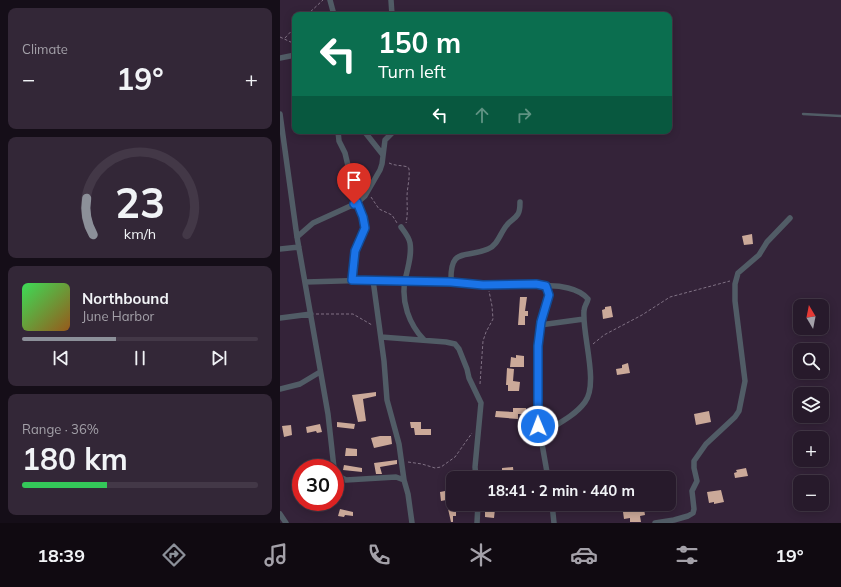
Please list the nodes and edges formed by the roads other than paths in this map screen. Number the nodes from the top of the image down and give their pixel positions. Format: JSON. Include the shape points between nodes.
{"nodes":[{"id":1,"x":330,"y":0,"type":"edge"},
{"id":2,"x":391,"y":0,"type":"edge"},
{"id":3,"x":333,"y":12,"type":"edge"},
{"id":4,"x":392,"y":12,"type":"edge"},
{"id":5,"x":292,"y":56,"type":"edge"},
{"id":6,"x":280,"y":58,"type":"edge"},
{"id":7,"x":280,"y":114,"type":"edge"},
{"id":8,"x":803,"y":114,"type":"dead end"},
{"id":9,"x":841,"y":116,"type":"edge"},
{"id":10,"x":338,"y":134,"type":"edge"},
{"id":11,"x":366,"y":134,"type":"edge"},
{"id":12,"x":391,"y":134,"type":"edge"},
{"id":13,"x":383,"y":157,"type":"junction"},
{"id":14,"x":357,"y":202,"type":"junction"},
{"id":15,"x":520,"y":202,"type":"dead end"},
{"id":16,"x":790,"y":218,"type":"dead end"},
{"id":17,"x":401,"y":227,"type":"road end"},
{"id":18,"x":297,"y":237,"type":"junction"},
{"id":19,"x":299,"y":247,"type":"junction"},
{"id":20,"x":280,"y":249,"type":"edge"},
{"id":21,"x":352,"y":280,"type":"junction"},
{"id":22,"x":373,"y":280,"type":"junction"},
{"id":23,"x":405,"y":281,"type":"junction"},
{"id":24,"x":306,"y":282,"type":"junction"},
{"id":25,"x":451,"y":282,"type":"junction"},
{"id":26,"x":545,"y":286,"type":"junction"},
{"id":27,"x":311,"y":314,"type":"junction"},
{"id":28,"x":280,"y":318,"type":"edge"},
{"id":29,"x":584,"y":319,"type":"junction"},
{"id":30,"x":540,"y":325,"type":"junction"},
{"id":31,"x":381,"y":334,"type":"junction"},
{"id":32,"x":424,"y":340,"type":"junction"},
{"id":33,"x":320,"y":372,"type":"junction"},
{"id":34,"x":280,"y":389,"type":"edge"},
{"id":35,"x":540,"y":435,"type":"junction"},
{"id":36,"x":334,"y":459,"type":"edge"},
{"id":37,"x":475,"y":471,"type":"edge"},
{"id":38,"x":547,"y":471,"type":"edge"},
{"id":39,"x":344,"y":478,"type":"edge"},
{"id":40,"x":404,"y":480,"type":"junction"},
{"id":41,"x":478,"y":511,"type":"edge"},
{"id":42,"x":553,"y":511,"type":"edge"},
{"id":43,"x":280,"y":514,"type":"edge"},
{"id":44,"x":286,"y":523,"type":"edge"},
{"id":45,"x":412,"y":523,"type":"edge"},
{"id":46,"x":477,"y":523,"type":"edge"},
{"id":47,"x":554,"y":523,"type":"edge"},
{"id":48,"x":654,"y":523,"type":"edge"}],
"edges":[{"from":1,"to":3,"type":"street"},
{"from":2,"to":4,"type":"street"},
{"from":5,"to":6,"type":"street"},
{"from":7,"to":18,"type":"street"},
{"from":8,"to":9,"type":"lane"},
{"from":10,"to":14,"type":"street"},
{"from":11,"to":13,"type":"street"},
{"from":12,"to":13,"type":"street","via":[[385,140]]},
{"from":13,"to":14,"type":"street","via":[[380,170],[368,191]]},
{"from":14,"to":18,"type":"street","via":[[317,221]]},
{"from":14,"to":21,"type":"street","via":[[365,228],[355,251]]},
{"from":15,"to":25,"type":"street","via":[[517,215],[492,247],[462,254],[455,260],[451,270]]},
{"from":16,"to":48,"type":"street","via":[[758,255],[741,270],[736,280],[736,307],[745,381],[739,411],[706,444],[694,461],[697,480],[692,490],[693,513],[674,520]]},
{"from":17,"to":23,"type":"street","via":[[410,244]]},
{"from":18,"to":19,"type":"street"},
{"from":19,"to":20,"type":"street"},
{"from":19,"to":24,"type":"street"},
{"from":21,"to":22,"type":"street"},
{"from":21,"to":24,"type":"street"},
{"from":22,"to":23,"type":"street"},
{"from":22,"to":31,"type":"street"},
{"from":23,"to":25,"type":"street"},
{"from":23,"to":32,"type":"street","via":[[408,314],[413,328]]},
{"from":24,"to":27,"type":"street"},
{"from":25,"to":26,"type":"street"},
{"from":26,"to":29,"type":"street","via":[[578,292],[587,298]]},
{"from":26,"to":30,"type":"street","via":[[549,295]]},
{"from":27,"to":28,"type":"street"},
{"from":27,"to":33,"type":"street"},
{"from":29,"to":30,"type":"street"},
{"from":29,"to":35,"type":"street","via":[[590,376],[587,399],[571,415]]},
{"from":30,"to":35,"type":"street"},
{"from":31,"to":32,"type":"street"},
{"from":31,"to":40,"type":"street","via":[[387,400],[399,444]]},
{"from":32,"to":37,"type":"street","via":[[456,344],[478,395],[481,405]]},
{"from":33,"to":34,"type":"street","via":[[300,384]]},
{"from":33,"to":36,"type":"street"},
{"from":35,"to":38,"type":"street"},
{"from":39,"to":40,"type":"street","via":[[396,477]]},
{"from":40,"to":45,"type":"street"},
{"from":41,"to":46,"type":"street"},
{"from":42,"to":47,"type":"street"},
{"from":43,"to":44,"type":"street"}]}
